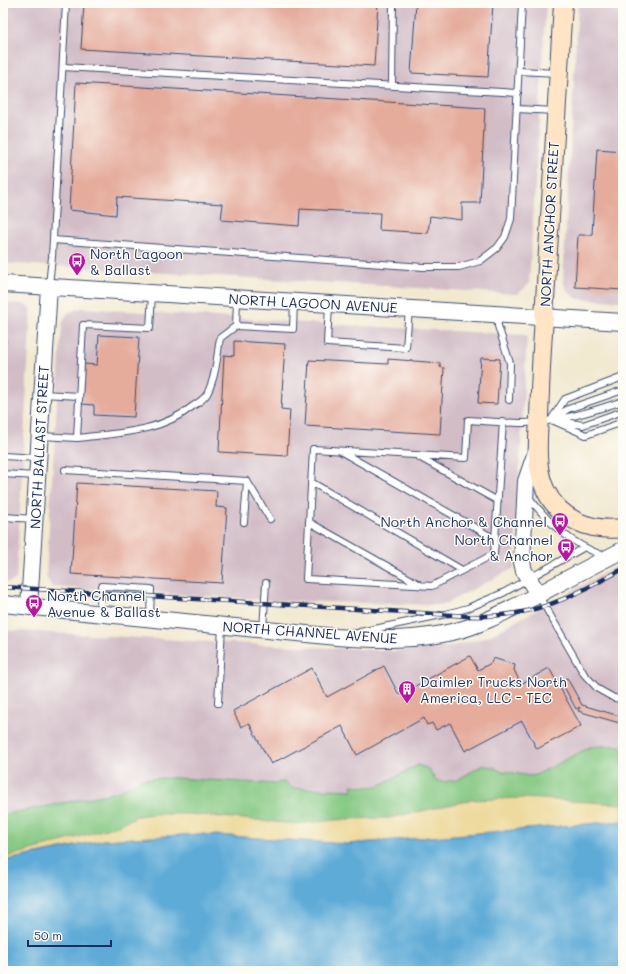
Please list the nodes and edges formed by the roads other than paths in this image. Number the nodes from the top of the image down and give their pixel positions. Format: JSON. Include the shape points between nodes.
{"nodes":[{"id":1,"x":66,"y":3,"type":"edge"},
{"id":2,"x":393,"y":3,"type":"edge"},
{"id":3,"x":522,"y":3,"type":"edge"},
{"id":4,"x":563,"y":3,"type":"edge"},
{"id":5,"x":63,"y":67,"type":"junction"},
{"id":6,"x":519,"y":71,"type":"junction"},
{"id":7,"x":558,"y":73,"type":"junction"},
{"id":8,"x":392,"y":85,"type":"junction"},
{"id":9,"x":518,"y":93,"type":"junction"},
{"id":10,"x":517,"y":109,"type":"junction"},
{"id":11,"x":556,"y":111,"type":"junction"},
{"id":12,"x":53,"y":240,"type":"junction"},
{"id":13,"x":3,"y":284,"type":"edge"},
{"id":14,"x":49,"y":287,"type":"junction"},
{"id":15,"x":152,"y":293,"type":"junction"},
{"id":16,"x":238,"y":298,"type":"junction"},
{"id":17,"x":294,"y":302,"type":"junction"},
{"id":18,"x":329,"y":304,"type":"junction"},
{"id":19,"x":409,"y":309,"type":"junction"},
{"id":20,"x":497,"y":314,"type":"junction"},
{"id":21,"x":544,"y":318,"type":"junction"},
{"id":22,"x":623,"y":322,"type":"edge"},
{"id":23,"x":236,"y":326,"type":"junction"},
{"id":24,"x":623,"y":377,"type":"edge"},
{"id":25,"x":623,"y":390,"type":"edge"},
{"id":26,"x":42,"y":394,"type":"junction"},
{"id":27,"x":79,"y":396,"type":"junction"},
{"id":28,"x":509,"y":400,"type":"dead end"},
{"id":29,"x":623,"y":401,"type":"edge"},
{"id":30,"x":623,"y":411,"type":"edge"},
{"id":31,"x":545,"y":421,"type":"junction"},
{"id":32,"x":503,"y":422,"type":"junction"},
{"id":33,"x":623,"y":422,"type":"edge"},
{"id":34,"x":623,"y":426,"type":"edge"},
{"id":35,"x":623,"y":434,"type":"edge"},
{"id":36,"x":39,"y":436,"type":"junction"},
{"id":37,"x":77,"y":438,"type":"junction"},
{"id":38,"x":538,"y":445,"type":"junction"},
{"id":39,"x":339,"y":451,"type":"junction"},
{"id":40,"x":416,"y":455,"type":"junction"},
{"id":41,"x":3,"y":456,"type":"edge"},
{"id":42,"x":38,"y":458,"type":"junction"},
{"id":43,"x":65,"y":470,"type":"dead end"},
{"id":44,"x":3,"y":474,"type":"edge"},
{"id":45,"x":38,"y":476,"type":"junction"},
{"id":46,"x":247,"y":481,"type":"junction"},
{"id":47,"x":311,"y":482,"type":"junction"},
{"id":48,"x":526,"y":493,"type":"junction"},
{"id":49,"x":498,"y":501,"type":"junction"},
{"id":50,"x":34,"y":519,"type":"junction"},
{"id":51,"x":270,"y":519,"type":"dead end"},
{"id":52,"x":3,"y":522,"type":"edge"},
{"id":53,"x":244,"y":522,"type":"dead end"},
{"id":54,"x":309,"y":522,"type":"junction"},
{"id":55,"x":623,"y":528,"type":"edge"},
{"id":56,"x":495,"y":538,"type":"junction"},
{"id":57,"x":583,"y":548,"type":"junction"},
{"id":58,"x":623,"y":550,"type":"edge"},
{"id":59,"x":608,"y":558,"type":"junction"},
{"id":60,"x":462,"y":570,"type":"junction"},
{"id":61,"x":528,"y":578,"type":"junction"},
{"id":62,"x":266,"y":583,"type":"dead end"},
{"id":63,"x":422,"y":585,"type":"junction"},
{"id":64,"x":538,"y":594,"type":"junction"},
{"id":65,"x":3,"y":604,"type":"edge"},
{"id":66,"x":29,"y":607,"type":"junction"},
{"id":67,"x":99,"y":614,"type":"junction"},
{"id":68,"x":150,"y":619,"type":"junction"},
{"id":69,"x":222,"y":626,"type":"junction"},
{"id":70,"x":263,"y":630,"type":"junction"},
{"id":71,"x":337,"y":637,"type":"junction"},
{"id":72,"x":623,"y":699,"type":"edge"},
{"id":73,"x":218,"y":703,"type":"dead end"}],
"edges":[{"from":1,"to":5,"type":"lane"},
{"from":2,"to":8,"type":"lane"},
{"from":3,"to":6,"type":"lane"},
{"from":4,"to":7,"type":"main road","name":"NORTH ANCHOR STREET"},
{"from":5,"to":8,"type":"lane"},
{"from":5,"to":12,"type":"lane"},
{"from":6,"to":7,"type":"lane"},
{"from":6,"to":9,"type":"lane"},
{"from":7,"to":11,"type":"main road","name":"NORTH ANCHOR STREET"},
{"from":8,"to":9,"type":"lane"},
{"from":9,"to":10,"type":"lane"},
{"from":10,"to":11,"type":"lane"},
{"from":10,"to":12,"type":"lane","via":[[511,219],[505,237],[497,248],[480,261],[459,267],[423,267]]},
{"from":11,"to":21,"type":"main road","name":"NORTH ANCHOR STREET"},
{"from":12,"to":14,"type":"lane"},
{"from":13,"to":14,"type":"street","name":"NORTH LAGOON AVENUE"},
{"from":14,"to":15,"type":"street","name":"NORTH LAGOON AVENUE"},
{"from":14,"to":26,"type":"street","name":"NORTH BALLAST STREET"},
{"from":15,"to":16,"type":"street","name":"NORTH LAGOON AVENUE"},
{"from":15,"to":27,"type":"lane","via":[[150,328],[83,325]]},
{"from":16,"to":17,"type":"street","name":"NORTH LAGOON AVENUE"},
{"from":16,"to":23,"type":"lane"},
{"from":17,"to":18,"type":"street","name":"NORTH LAGOON AVENUE"},
{"from":17,"to":23,"type":"lane","via":[[293,330]]},
{"from":18,"to":19,"type":"street","name":"NORTH LAGOON AVENUE"},
{"from":18,"to":19,"type":"lane","via":[[327,343],[406,348]]},
{"from":19,"to":20,"type":"street","name":"NORTH LAGOON AVENUE"},
{"from":20,"to":21,"type":"street","name":"NORTH LAGOON AVENUE"},
{"from":20,"to":28,"type":"lane","via":[[498,326],[510,363]]},
{"from":21,"to":22,"type":"street","name":"NORTH LAGOON AVENUE"},
{"from":21,"to":31,"type":"main road","name":"NORTH ANCHOR STREET"},
{"from":23,"to":37,"type":"lane","via":[[220,338],[212,382],[206,396],[189,409],[162,424],[142,430]]},
{"from":24,"to":31,"type":"lane","via":[[565,399]]},
{"from":25,"to":31,"type":"lane","via":[[568,409]]},
{"from":26,"to":27,"type":"lane"},
{"from":26,"to":36,"type":"street","name":"NORTH BALLAST STREET"},
{"from":27,"to":37,"type":"lane"},
{"from":29,"to":31,"type":"lane","via":[[581,415]]},
{"from":30,"to":31,"type":"lane","via":[[583,425]]},
{"from":31,"to":32,"type":"lane"},
{"from":31,"to":33,"type":"lane","via":[[586,435]]},
{"from":31,"to":38,"type":"main road","name":"NORTH ANCHOR STREET"},
{"from":32,"to":40,"type":"lane","via":[[468,420],[466,458]]},
{"from":32,"to":49,"type":"lane"},
{"from":34,"to":35,"type":"lane"},
{"from":36,"to":37,"type":"lane"},
{"from":36,"to":42,"type":"street","name":"NORTH BALLAST STREET"},
{"from":38,"to":48,"type":"street","name":"NORTH ANCHOR STREET","via":[[526,481]]},
{"from":38,"to":55,"type":"main road","name":"NORTH ANCHOR STREET","via":[[541,479],[550,499],[558,508],[571,519],[586,526],[609,530]]},
{"from":39,"to":40,"type":"lane"},
{"from":39,"to":47,"type":"lane","via":[[313,449]]},
{"from":39,"to":56,"type":"lane"},
{"from":40,"to":49,"type":"lane"},
{"from":41,"to":42,"type":"lane"},
{"from":42,"to":45,"type":"street","name":"NORTH BALLAST STREET"},
{"from":43,"to":46,"type":"lane"},
{"from":44,"to":45,"type":"lane"},
{"from":45,"to":50,"type":"street","name":"NORTH BALLAST STREET"},
{"from":46,"to":51,"type":"lane"},
{"from":46,"to":53,"type":"lane"},
{"from":47,"to":54,"type":"lane"},
{"from":47,"to":60,"type":"lane"},
{"from":48,"to":57,"type":"lane","via":[[551,523]]},
{"from":48,"to":61,"type":"street","name":"NORTH ANCHOR STREET","via":[[522,562]]},
{"from":49,"to":56,"type":"lane"},
{"from":50,"to":52,"type":"lane","via":[[4,517]]},
{"from":50,"to":66,"type":"street","name":"NORTH BALLAST STREET"},
{"from":54,"to":63,"type":"lane"},
{"from":54,"to":63,"type":"lane","via":[[306,579]]},
{"from":56,"to":60,"type":"lane","via":[[494,554]]},
{"from":57,"to":59,"type":"lane"},
{"from":57,"to":61,"type":"lane"},
{"from":58,"to":59,"type":"street","name":"NORTH CHANNEL AVENUE"},
{"from":59,"to":64,"type":"street","name":"NORTH CHANNEL AVENUE"},
{"from":60,"to":63,"type":"lane","via":[[432,586]]},
{"from":61,"to":64,"type":"street","name":"NORTH ANCHOR STREET"},
{"from":61,"to":71,"type":"lane","via":[[490,599],[457,611]]},
{"from":62,"to":70,"type":"lane"},
{"from":64,"to":71,"type":"street","name":"NORTH CHANNEL AVENUE","via":[[486,621],[442,634],[401,639]]},
{"from":64,"to":72,"type":"lane","via":[[584,674],[598,689],[614,698]]},
{"from":65,"to":66,"type":"street","name":"NORTH CHANNEL AVENUE"},
{"from":66,"to":67,"type":"street","name":"NORTH CHANNEL AVENUE"},
{"from":67,"to":68,"type":"street","name":"NORTH CHANNEL AVENUE"},
{"from":67,"to":68,"type":"lane","via":[[102,586],[151,589]]},
{"from":68,"to":69,"type":"street","name":"NORTH CHANNEL AVENUE"},
{"from":69,"to":70,"type":"street","name":"NORTH CHANNEL AVENUE"},
{"from":69,"to":73,"type":"lane"},
{"from":70,"to":71,"type":"street","name":"NORTH CHANNEL AVENUE"}]}
